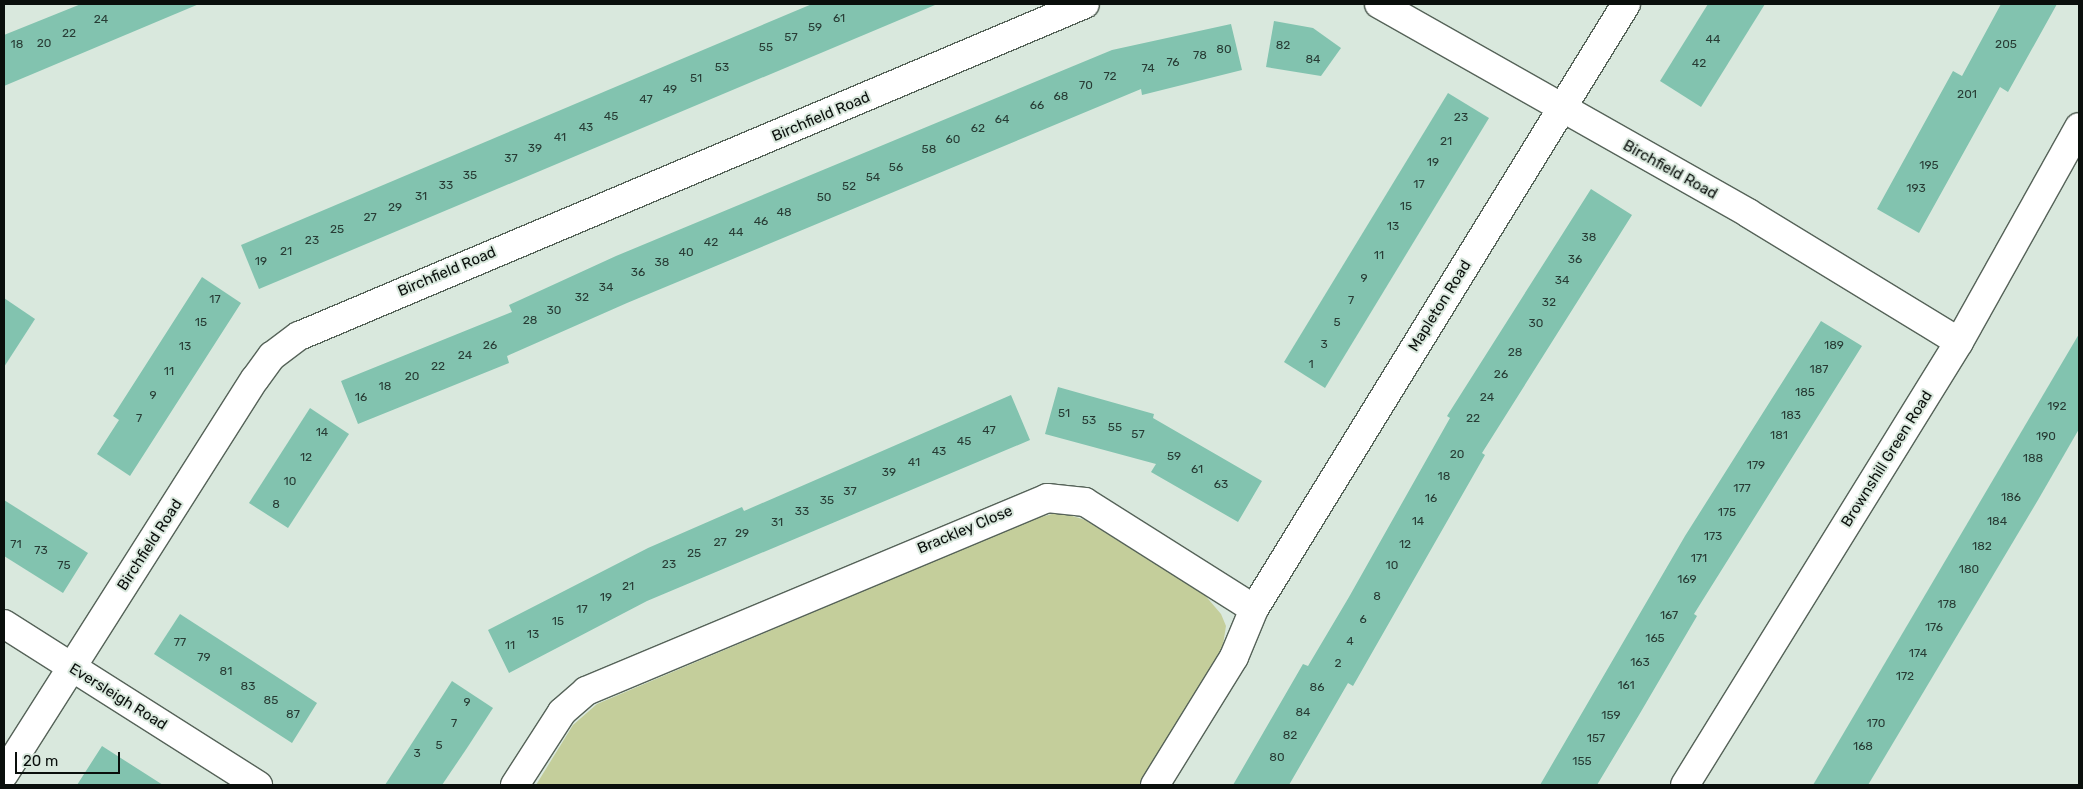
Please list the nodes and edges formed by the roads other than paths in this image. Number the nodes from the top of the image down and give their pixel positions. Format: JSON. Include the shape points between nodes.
{"nodes":[{"id":1,"x":1085,"y":4,"type":"edge"},
{"id":2,"x":1378,"y":4,"type":"edge"},
{"id":3,"x":1626,"y":4,"type":"edge"},
{"id":4,"x":1560,"y":110,"type":"junction"},
{"id":5,"x":2079,"y":128,"type":"edge"},
{"id":6,"x":1959,"y":342,"type":"junction"},
{"id":7,"x":1254,"y":608,"type":"junction"},
{"id":8,"x":4,"y":624,"type":"edge"},
{"id":9,"x":70,"y":668,"type":"junction"},
{"id":10,"x":4,"y":774,"type":"edge"},
{"id":11,"x":258,"y":785,"type":"edge"},
{"id":12,"x":515,"y":785,"type":"edge"},
{"id":13,"x":1155,"y":785,"type":"edge"},
{"id":14,"x":1686,"y":785,"type":"edge"}],
"edges":[{"from":1,"to":9,"type":"street","name":"Birchfield Road","via":[[299,336],[272,356],[255,379]]},
{"from":2,"to":4,"type":"street","name":"Birchfield Road"},
{"from":3,"to":4,"type":"street","name":"Mapleton Road"},
{"from":4,"to":6,"type":"street","name":"Birchfield Road","via":[[1748,213]]},
{"from":4,"to":7,"type":"street","name":"Mapleton Road"},
{"from":5,"to":6,"type":"street","name":"Brownshill Green Road"},
{"from":6,"to":14,"type":"street","name":"Brownshill Green Road"},
{"from":7,"to":12,"type":"street","name":"Brackley Close","via":[[1085,502],[1047,498],[586,691],[562,712]]},
{"from":7,"to":13,"type":"street","via":[[1234,657]]},
{"from":8,"to":9,"type":"street","name":"Eversleigh Road"},
{"from":9,"to":10,"type":"street","name":"Birchfield Road"},
{"from":9,"to":11,"type":"street","name":"Eversleigh Road"}]}
